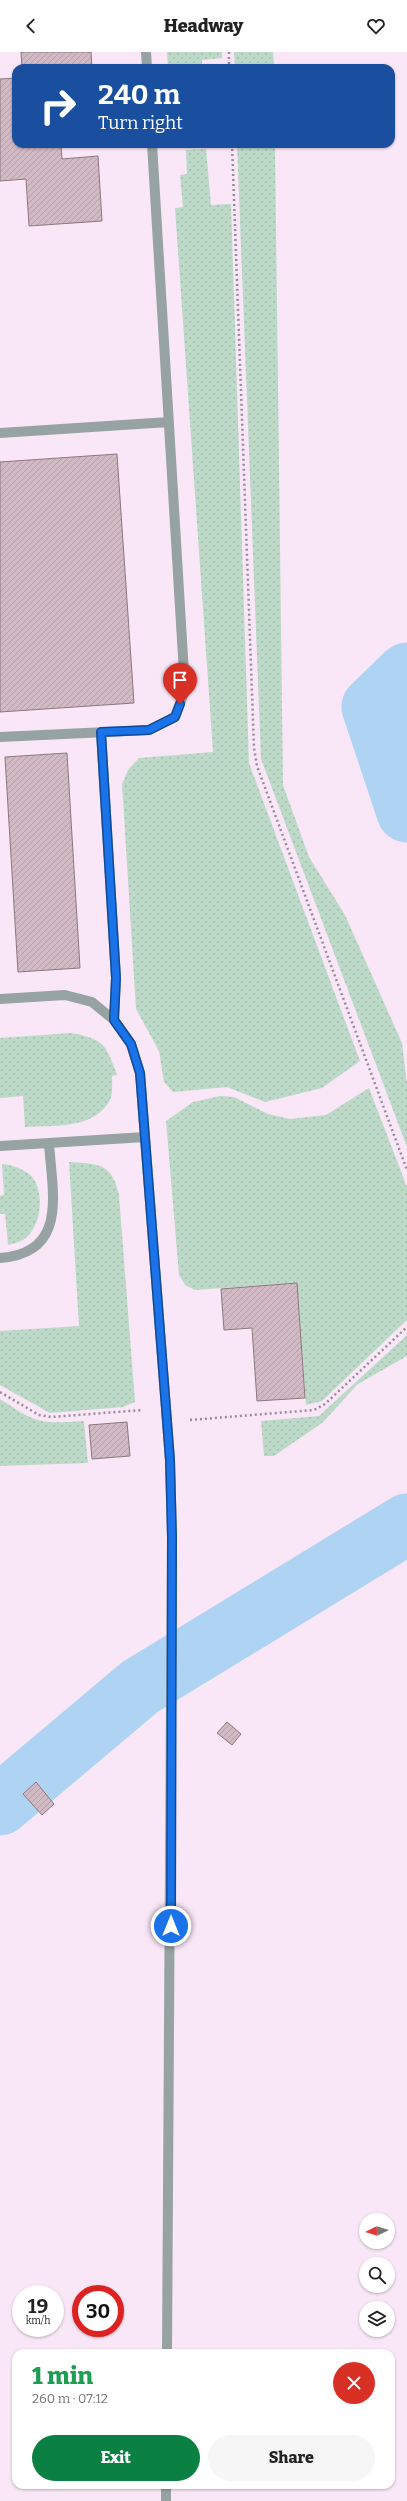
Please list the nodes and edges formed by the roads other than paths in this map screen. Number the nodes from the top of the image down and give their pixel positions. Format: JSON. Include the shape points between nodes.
{"nodes":[{"id":1,"x":146,"y":52,"type":"edge"},
{"id":2,"x":147,"y":64,"type":"edge"},
{"id":3,"x":152,"y":148,"type":"edge"},
{"id":4,"x":169,"y":422,"type":"junction"},
{"id":5,"x":0,"y":433,"type":"edge"},
{"id":6,"x":101,"y":732,"type":"junction"},
{"id":7,"x":0,"y":737,"type":"edge"},
{"id":8,"x":0,"y":999,"type":"edge"},
{"id":9,"x":114,"y":1020,"type":"junction"},
{"id":10,"x":145,"y":1137,"type":"junction"},
{"id":11,"x":49,"y":1143,"type":"junction"},
{"id":12,"x":0,"y":1146,"type":"edge"},
{"id":13,"x":0,"y":1258,"type":"edge"},
{"id":14,"x":167,"y":2349,"type":"edge"},
{"id":15,"x":166,"y":2489,"type":"edge"},
{"id":16,"x":166,"y":2501,"type":"edge"}],
"edges":[{"from":1,"to":2,"type":"street"},
{"from":3,"to":4,"type":"street"},
{"from":4,"to":5,"type":"street"},
{"from":4,"to":6,"type":"street","via":[[185,690],[175,717],[149,730]]},
{"from":6,"to":7,"type":"street"},
{"from":6,"to":9,"type":"street","via":[[116,978]]},
{"from":8,"to":9,"type":"street","via":[[65,994],[92,1002]]},
{"from":9,"to":10,"type":"street","via":[[131,1044],[140,1073]]},
{"from":10,"to":11,"type":"street"},
{"from":10,"to":14,"type":"street","via":[[167,1422],[172,1537]]},
{"from":11,"to":12,"type":"street"},
{"from":11,"to":13,"type":"street","via":[[53,1208],[51,1226],[43,1241],[26,1252]]},
{"from":15,"to":16,"type":"street"}]}
